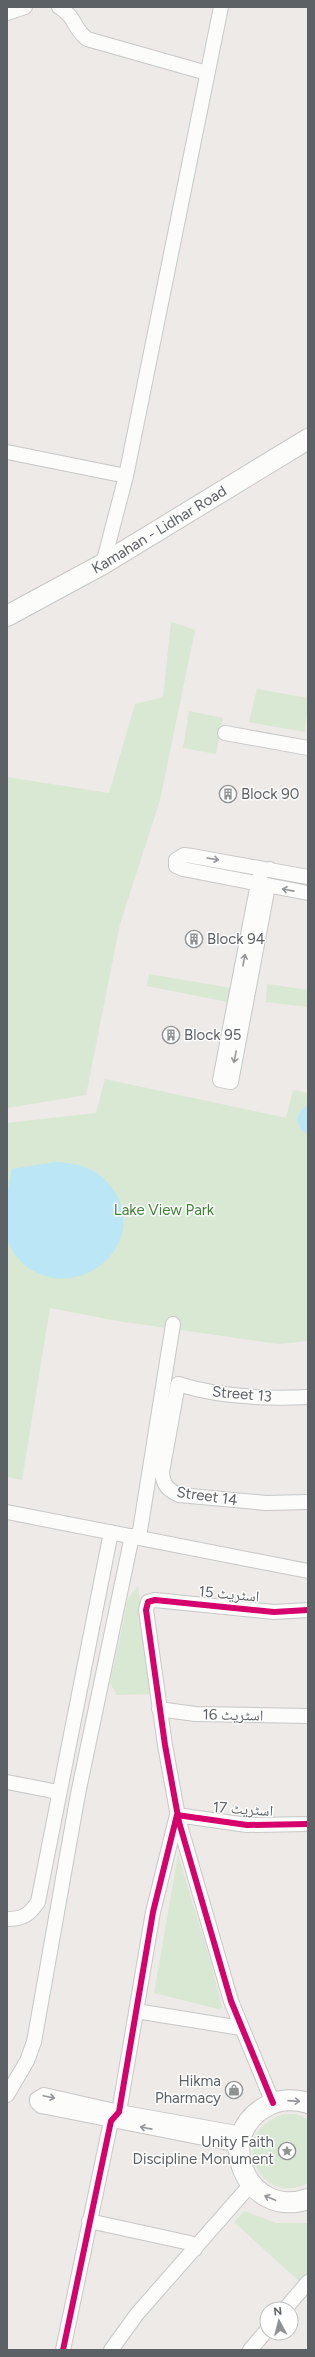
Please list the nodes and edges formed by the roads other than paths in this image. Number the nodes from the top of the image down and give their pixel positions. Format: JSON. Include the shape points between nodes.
{"nodes":[{"id":1,"x":25,"y":7,"type":"edge"},
{"id":2,"x":59,"y":7,"type":"edge"},
{"id":3,"x":221,"y":7,"type":"edge"},
{"id":4,"x":7,"y":13,"type":"edge"},
{"id":5,"x":207,"y":73,"type":"junction"},
{"id":6,"x":308,"y":439,"type":"edge"},
{"id":7,"x":7,"y":452,"type":"edge"},
{"id":8,"x":126,"y":476,"type":"junction"},
{"id":9,"x":103,"y":564,"type":"junction"},
{"id":10,"x":7,"y":616,"type":"edge"},
{"id":11,"x":225,"y":733,"type":"dead end"},
{"id":12,"x":308,"y":748,"type":"edge"},
{"id":13,"x":270,"y":870,"type":"junction"},
{"id":14,"x":308,"y":877,"type":"edge"},
{"id":15,"x":264,"y":884,"type":"junction"},
{"id":16,"x":308,"y":894,"type":"edge"},
{"id":17,"x":243,"y":990,"type":"junction"},
{"id":18,"x":173,"y":1324,"type":"dead end"},
{"id":19,"x":178,"y":1384,"type":"joint"},
{"id":20,"x":308,"y":1397,"type":"edge"},
{"id":21,"x":308,"y":1502,"type":"edge"},
{"id":22,"x":7,"y":1512,"type":"edge"},
{"id":23,"x":111,"y":1532,"type":"junction"},
{"id":24,"x":135,"y":1536,"type":"junction"},
{"id":25,"x":308,"y":1570,"type":"edge"},
{"id":26,"x":308,"y":1610,"type":"edge"},
{"id":27,"x":159,"y":1709,"type":"junction"},
{"id":28,"x":308,"y":1716,"type":"edge"},
{"id":29,"x":7,"y":1782,"type":"edge"},
{"id":30,"x":58,"y":1792,"type":"junction"},
{"id":31,"x":177,"y":1815,"type":"junction"},
{"id":32,"x":308,"y":1824,"type":"edge"},
{"id":33,"x":7,"y":1919,"type":"edge"},
{"id":34,"x":136,"y":2011,"type":"junction"},
{"id":35,"x":241,"y":2028,"type":"junction"},
{"id":36,"x":7,"y":2095,"type":"edge"},
{"id":37,"x":273,"y":2103,"type":"junction"},
{"id":38,"x":308,"y":2103,"type":"edge"},
{"id":39,"x":115,"y":2116,"type":"junction"},
{"id":40,"x":240,"y":2140,"type":"junction"},
{"id":41,"x":251,"y":2184,"type":"junction"},
{"id":42,"x":308,"y":2199,"type":"edge"},
{"id":43,"x":89,"y":2221,"type":"junction"},
{"id":44,"x":195,"y":2249,"type":"junction"},
{"id":45,"x":308,"y":2282,"type":"edge"},
{"id":46,"x":292,"y":2301,"type":"edge"},
{"id":47,"x":259,"y":2339,"type":"edge"},
{"id":48,"x":63,"y":2350,"type":"edge"},
{"id":49,"x":111,"y":2350,"type":"edge"},
{"id":50,"x":250,"y":2350,"type":"edge"}],
"edges":[{"from":1,"to":4,"type":"street"},
{"from":2,"to":5,"type":"street","via":[[71,15],[79,32],[87,39]]},
{"from":3,"to":5,"type":"street"},
{"from":5,"to":8,"type":"street"},
{"from":6,"to":9,"type":"main road","name":"Kamahan - Lidhar Road"},
{"from":7,"to":8,"type":"street"},
{"from":8,"to":9,"type":"street"},
{"from":9,"to":10,"type":"main road","name":"Kamahan - Lidhar Road"},
{"from":11,"to":12,"type":"street"},
{"from":13,"to":14,"type":"street"},
{"from":13,"to":15,"type":"street","via":[[263,871],[258,878]]},
{"from":15,"to":13,"type":"street","one_way":true,"via":[[183,869],[176,866],[176,860],[184,855]]},
{"from":16,"to":15,"type":"street","one_way":true},
{"from":15,"to":17,"type":"street"},
{"from":17,"to":17,"type":"street","one_way":true,"via":[[231,1082],[220,1080]]},
{"from":18,"to":24,"type":"street"},
{"from":19,"to":20,"type":"street","name":"Street 13","via":[[230,1395]]},
{"from":19,"to":21,"type":"street","name":"Street 14","via":[[162,1472],[163,1481],[170,1491],[179,1495],[266,1503]]},
{"from":22,"to":23,"type":"street"},
{"from":23,"to":24,"type":"street"},
{"from":23,"to":30,"type":"street"},
{"from":24,"to":25,"type":"street"},
{"from":24,"to":36,"type":"street","via":[[78,1794],[34,2042],[27,2061]]},
{"from":26,"to":27,"type":"street","name":"اسٹریٹ 15","via":[[274,1612],[155,1600],[148,1602],[146,1610]]},
{"from":27,"to":28,"type":"street","name":"اسٹریٹ 16","via":[[195,1714]]},
{"from":27,"to":31,"type":"street"},
{"from":29,"to":30,"type":"street"},
{"from":30,"to":33,"type":"street","via":[[38,1902],[32,1912],[24,1917]]},
{"from":31,"to":32,"type":"street","name":"اسٹریٹ 17","via":[[247,1825]]},
{"from":31,"to":34,"type":"street","via":[[153,1912]]},
{"from":31,"to":35,"type":"street","via":[[223,1977]]},
{"from":34,"to":35,"type":"street"},
{"from":34,"to":39,"type":"street"},
{"from":35,"to":37,"type":"street"},
{"from":37,"to":38,"type":"main road","one_way":true,"via":[[295,2100]]},
{"from":37,"to":40,"type":"main road","via":[[254,2115]]},
{"from":39,"to":40,"type":"street"},
{"from":39,"to":43,"type":"street"},
{"from":40,"to":41,"type":"main road","via":[[241,2166]]},
{"from":42,"to":41,"type":"main road","one_way":true,"via":[[287,2202],[273,2200],[261,2194]]},
{"from":41,"to":44,"type":"street"},
{"from":43,"to":44,"type":"street","via":[[190,2243]]},
{"from":43,"to":48,"type":"street"},
{"from":44,"to":49,"type":"street","via":[[137,2314]]},
{"from":45,"to":46,"type":"street"},
{"from":47,"to":50,"type":"street"}]}
